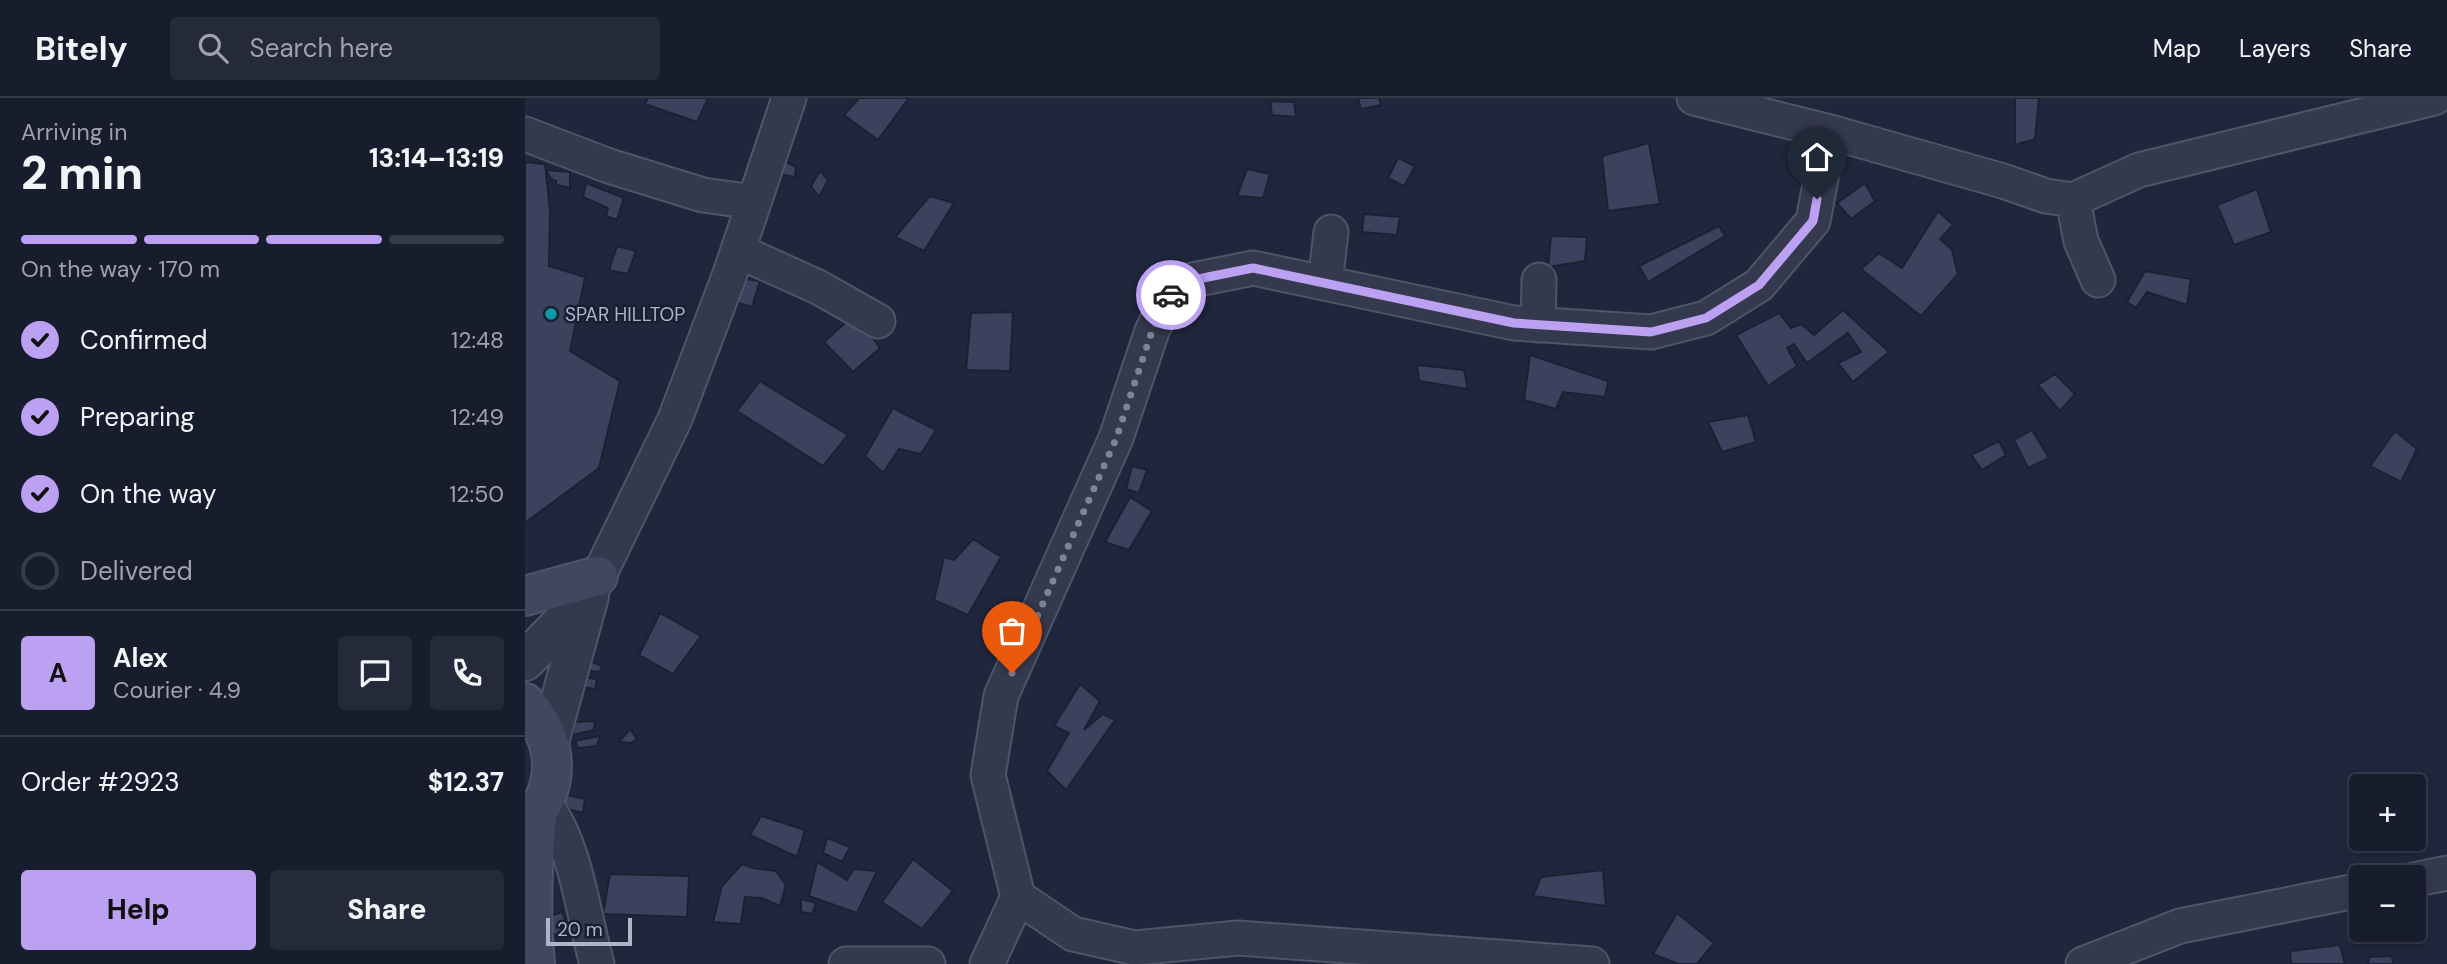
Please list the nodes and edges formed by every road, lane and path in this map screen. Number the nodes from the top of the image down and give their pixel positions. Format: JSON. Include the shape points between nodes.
{"nodes":[{"id":1,"x":789,"y":98,"type":"edge"},
{"id":2,"x":1695,"y":98,"type":"edge"},
{"id":3,"x":2434,"y":98,"type":"edge"},
{"id":4,"x":1772,"y":107,"type":"edge"},
{"id":5,"x":1830,"y":132,"type":"junction"},
{"id":6,"x":525,"y":134,"type":"edge"},
{"id":7,"x":2073,"y":200,"type":"junction"},
{"id":8,"x":754,"y":202,"type":"junction"},
{"id":9,"x":1331,"y":232,"type":"dead end"},
{"id":10,"x":738,"y":251,"type":"junction"},
{"id":11,"x":1539,"y":280,"type":"dead end"},
{"id":12,"x":2098,"y":280,"type":"dead end"},
{"id":13,"x":1325,"y":283,"type":"junction"},
{"id":14,"x":878,"y":321,"type":"dead end"},
{"id":15,"x":1538,"y":325,"type":"junction"},
{"id":16,"x":593,"y":586,"type":"junction"},
{"id":17,"x":525,"y":596,"type":"edge"},
{"id":18,"x":525,"y":661,"type":"edge"},
{"id":19,"x":525,"y":703,"type":"edge"},
{"id":20,"x":549,"y":742,"type":"junction"},
{"id":21,"x":535,"y":815,"type":"edge"},
{"id":22,"x":2447,"y":873,"type":"edge"},
{"id":23,"x":2426,"y":877,"type":"edge"},
{"id":24,"x":2349,"y":892,"type":"edge"},
{"id":25,"x":1018,"y":897,"type":"junction"},
{"id":26,"x":535,"y":964,"type":"edge"},
{"id":27,"x":597,"y":964,"type":"edge"},
{"id":28,"x":846,"y":964,"type":"edge"},
{"id":29,"x":928,"y":964,"type":"edge"},
{"id":30,"x":988,"y":964,"type":"edge"},
{"id":31,"x":1592,"y":964,"type":"edge"},
{"id":32,"x":2083,"y":964,"type":"edge"}],
"edges":[{"from":1,"to":8,"type":"street"},
{"from":2,"to":4,"type":"street"},
{"from":3,"to":7,"type":"street","via":[[2139,170]]},
{"from":4,"to":5,"type":"street"},
{"from":5,"to":7,"type":"street"},
{"from":5,"to":15,"type":"street","via":[[1813,221],[1759,285],[1706,318],[1651,332]]},
{"from":6,"to":8,"type":"street","via":[[691,191]]},
{"from":7,"to":12,"type":"street","via":[[2081,242]]},
{"from":8,"to":10,"type":"street"},
{"from":9,"to":13,"type":"street"},
{"from":10,"to":14,"type":"street","via":[[780,268]]},
{"from":10,"to":16,"type":"street","via":[[675,419]]},
{"from":11,"to":15,"type":"street"},
{"from":13,"to":15,"type":"street"},
{"from":13,"to":25,"type":"street","via":[[1253,268],[1193,280],[1169,296],[1152,331],[1116,439],[1001,696],[988,775]]},
{"from":16,"to":17,"type":"main road"},
{"from":16,"to":18,"type":"street"},
{"from":16,"to":20,"type":"street"},
{"from":19,"to":20,"type":"main road","via":[[539,718]]},
{"from":20,"to":21,"type":"main road","via":[[553,767],[548,792]]},
{"from":21,"to":26,"type":"main road","via":[[531,876]]},
{"from":21,"to":27,"type":"street","via":[[558,822]]},
{"from":22,"to":23,"type":"street"},
{"from":24,"to":32,"type":"street","via":[[2180,926]]},
{"from":25,"to":30,"type":"street"},
{"from":25,"to":31,"type":"street","via":[[1073,934],[1135,948],[1238,938]]},
{"from":28,"to":29,"type":"street"}]}
